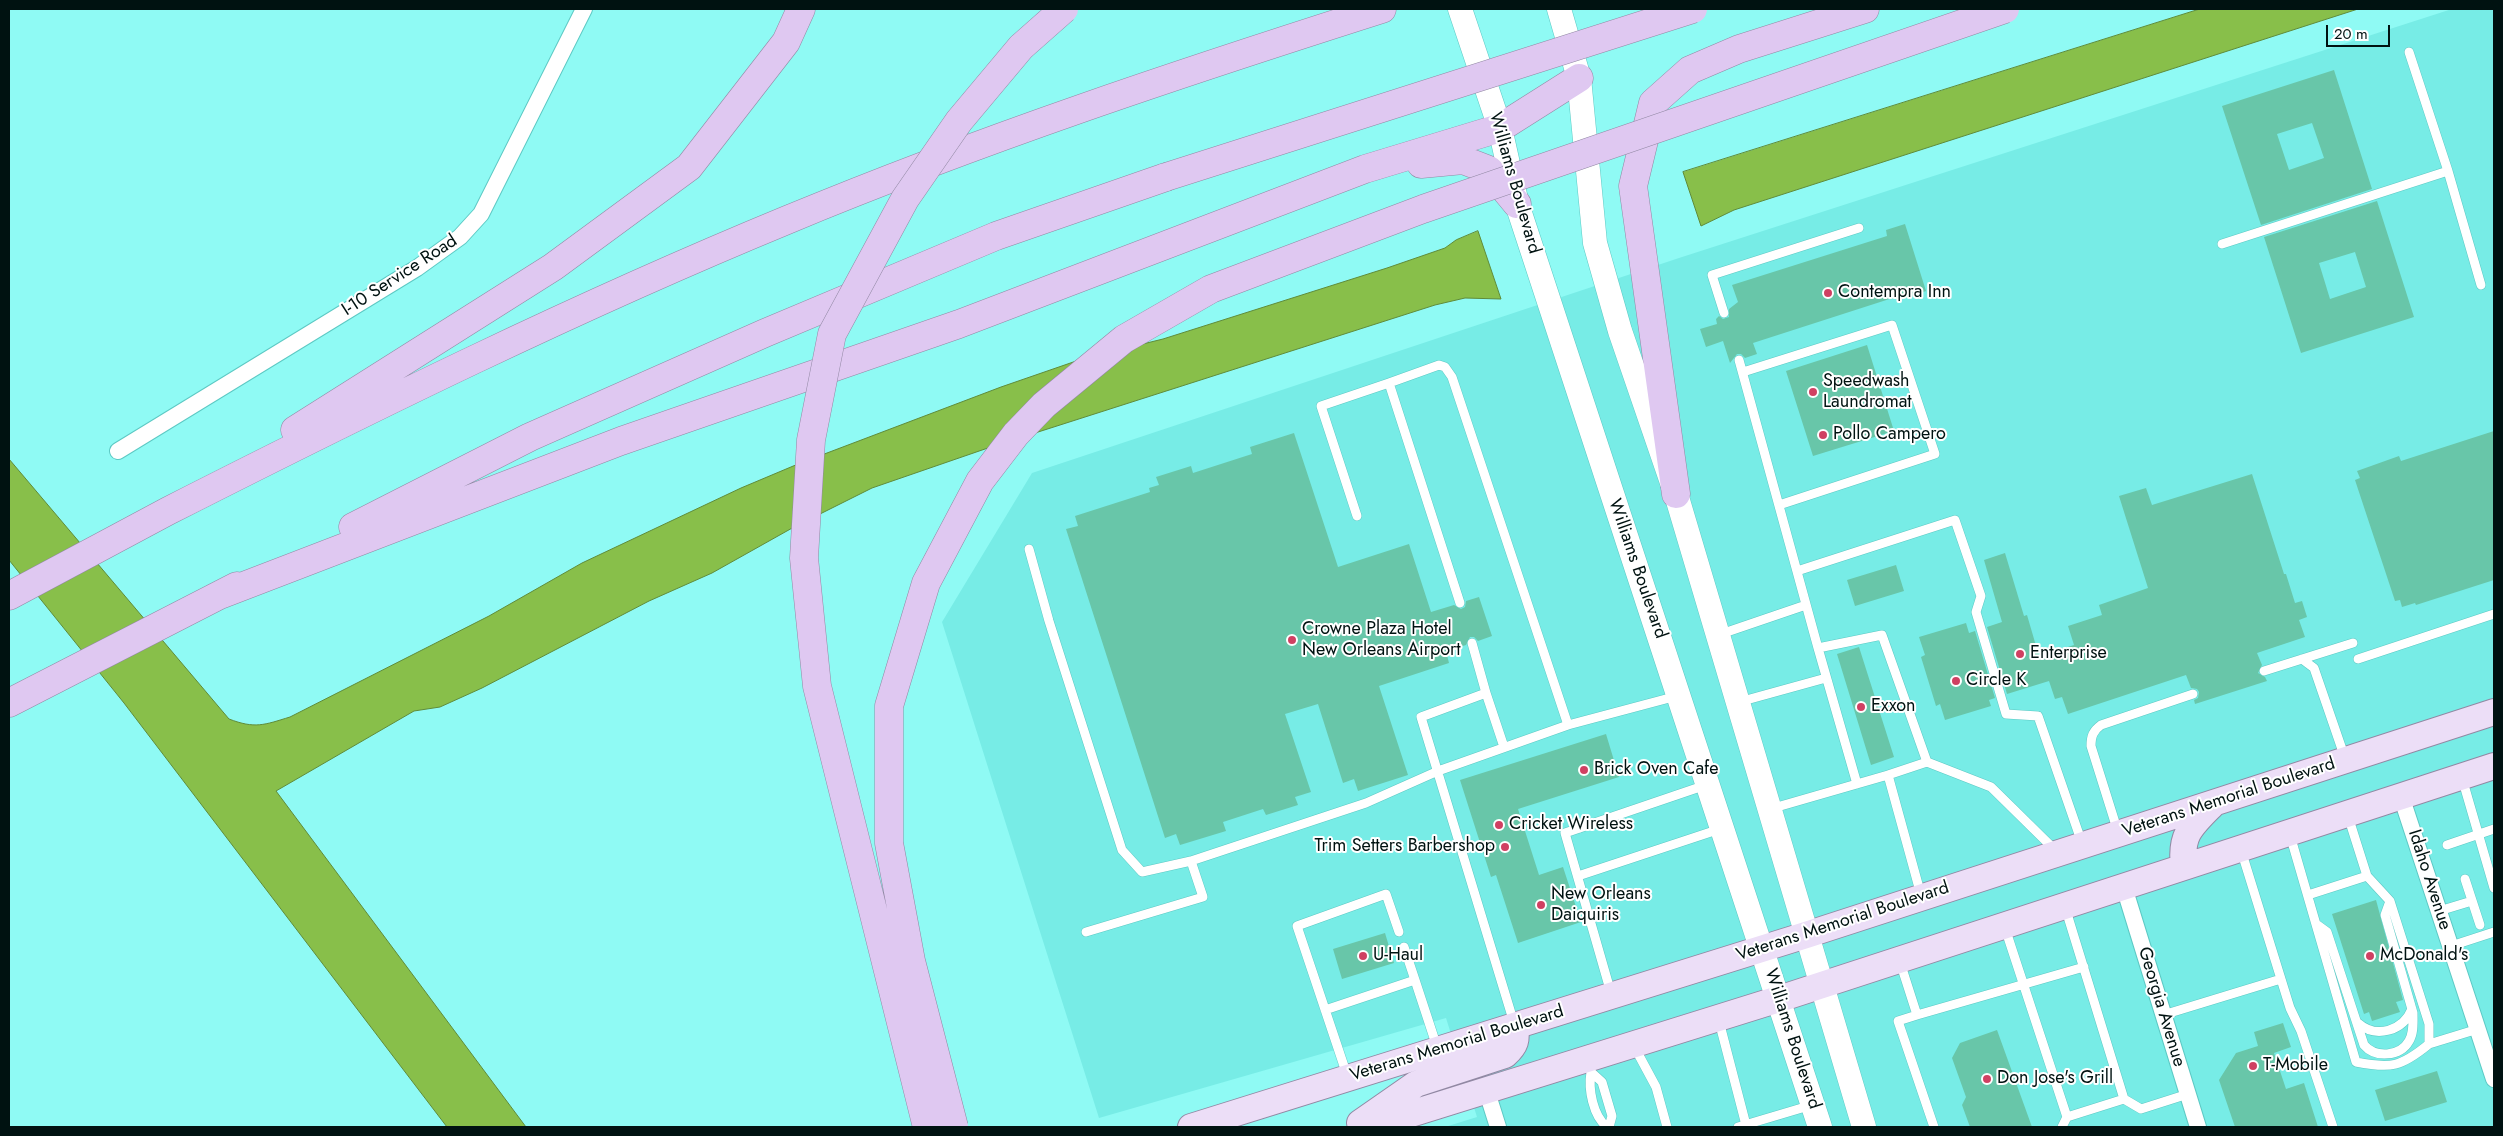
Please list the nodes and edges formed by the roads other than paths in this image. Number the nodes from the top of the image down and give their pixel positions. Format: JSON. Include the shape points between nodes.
{"nodes":[{"id":1,"x":584,"y":9,"type":"edge"},
{"id":2,"x":801,"y":9,"type":"edge"},
{"id":3,"x":1064,"y":9,"type":"edge"},
{"id":4,"x":1382,"y":9,"type":"edge"},
{"id":5,"x":1460,"y":9,"type":"edge"},
{"id":6,"x":1559,"y":9,"type":"edge"},
{"id":7,"x":1694,"y":9,"type":"edge"},
{"id":8,"x":1865,"y":9,"type":"edge"},
{"id":9,"x":2006,"y":9,"type":"edge"},
{"id":10,"x":2409,"y":52,"type":"dead end"},
{"id":11,"x":1579,"y":78,"type":"junction"},
{"id":12,"x":1500,"y":128,"type":"junction"},
{"id":13,"x":1365,"y":169,"type":"junction"},
{"id":14,"x":2448,"y":171,"type":"junction"},
{"id":15,"x":1517,"y":204,"type":"junction"},
{"id":16,"x":1859,"y":228,"type":"dead end"},
{"id":17,"x":2222,"y":244,"type":"dead end"},
{"id":18,"x":2481,"y":285,"type":"dead end"},
{"id":19,"x":1724,"y":313,"type":"dead end"},
{"id":20,"x":1739,"y":360,"type":"dead end"},
{"id":21,"x":1743,"y":372,"type":"junction"},
{"id":22,"x":1389,"y":383,"type":"junction"},
{"id":23,"x":118,"y":451,"type":"dead end"},
{"id":24,"x":1676,"y":494,"type":"junction"},
{"id":25,"x":1779,"y":505,"type":"junction"},
{"id":26,"x":163,"y":514,"type":"junction"},
{"id":27,"x":1357,"y":516,"type":"dead end"},
{"id":28,"x":1028,"y":549,"type":"dead end"},
{"id":29,"x":1797,"y":572,"type":"junction"},
{"id":30,"x":220,"y":595,"type":"junction"},
{"id":31,"x":9,"y":596,"type":"edge"},
{"id":32,"x":1460,"y":603,"type":"dead end"},
{"id":33,"x":1806,"y":606,"type":"junction"},
{"id":34,"x":2494,"y":614,"type":"edge"},
{"id":35,"x":1718,"y":635,"type":"junction"},
{"id":36,"x":1472,"y":643,"type":"dead end"},
{"id":37,"x":2353,"y":643,"type":"dead end"},
{"id":38,"x":1818,"y":648,"type":"junction"},
{"id":39,"x":2302,"y":659,"type":"junction"},
{"id":40,"x":2358,"y":659,"type":"dead end"},
{"id":41,"x":2264,"y":671,"type":"dead end"},
{"id":42,"x":1826,"y":678,"type":"junction"},
{"id":43,"x":1486,"y":693,"type":"junction"},
{"id":44,"x":2193,"y":694,"type":"dead end"},
{"id":45,"x":1679,"y":695,"type":"junction"},
{"id":46,"x":18,"y":698,"type":"edge"},
{"id":47,"x":1738,"y":702,"type":"junction"},
{"id":48,"x":2494,"y":712,"type":"edge"},
{"id":49,"x":1568,"y":725,"type":"junction"},
{"id":50,"x":1504,"y":747,"type":"junction"},
{"id":51,"x":2494,"y":748,"type":"edge"},
{"id":52,"x":2346,"y":760,"type":"junction"},
{"id":53,"x":1927,"y":762,"type":"junction"},
{"id":54,"x":2494,"y":766,"type":"edge"},
{"id":55,"x":1438,"y":771,"type":"junction"},
{"id":56,"x":1888,"y":775,"type":"junction"},
{"id":57,"x":2462,"y":776,"type":"junction"},
{"id":58,"x":1708,"y":784,"type":"junction"},
{"id":59,"x":1857,"y":784,"type":"junction"},
{"id":60,"x":2401,"y":796,"type":"junction"},
{"id":61,"x":2214,"y":803,"type":"junction"},
{"id":62,"x":1770,"y":809,"type":"junction"},
{"id":63,"x":2347,"y":813,"type":"junction"},
{"id":64,"x":1723,"y":828,"type":"junction"},
{"id":65,"x":2494,"y":829,"type":"edge"},
{"id":66,"x":2289,"y":832,"type":"junction"},
{"id":67,"x":2118,"y":834,"type":"junction"},
{"id":68,"x":2479,"y":834,"type":"junction"},
{"id":69,"x":2447,"y":845,"type":"dead end"},
{"id":70,"x":2240,"y":848,"type":"junction"},
{"id":71,"x":2071,"y":849,"type":"junction"},
{"id":72,"x":1191,"y":861,"type":"junction"},
{"id":73,"x":2184,"y":866,"type":"junction"},
{"id":74,"x":1578,"y":876,"type":"junction"},
{"id":75,"x":2367,"y":876,"type":"junction"},
{"id":76,"x":2465,"y":879,"type":"dead end"},
{"id":77,"x":2124,"y":887,"type":"junction"},
{"id":78,"x":2494,"y":888,"type":"edge"},
{"id":79,"x":2308,"y":895,"type":"junction"},
{"id":80,"x":1922,"y":898,"type":"junction"},
{"id":81,"x":2390,"y":901,"type":"junction"},
{"id":82,"x":2472,"y":901,"type":"junction"},
{"id":83,"x":2065,"y":906,"type":"junction"},
{"id":84,"x":2439,"y":911,"type":"junction"},
{"id":85,"x":2316,"y":924,"type":"junction"},
{"id":86,"x":2480,"y":925,"type":"dead end"},
{"id":87,"x":2004,"y":926,"type":"junction"},
{"id":88,"x":1086,"y":932,"type":"dead end"},
{"id":89,"x":1399,"y":932,"type":"dead end"},
{"id":90,"x":2494,"y":932,"type":"edge"},
{"id":91,"x":1806,"y":935,"type":"junction"},
{"id":92,"x":2451,"y":946,"type":"junction"},
{"id":93,"x":1404,"y":947,"type":"dead end"},
{"id":94,"x":1762,"y":948,"type":"junction"},
{"id":95,"x":1899,"y":960,"type":"junction"},
{"id":96,"x":2084,"y":967,"type":"junction"},
{"id":97,"x":2281,"y":979,"type":"junction"},
{"id":98,"x":1415,"y":980,"type":"junction"},
{"id":99,"x":1821,"y":985,"type":"junction"},
{"id":100,"x":2024,"y":986,"type":"junction"},
{"id":101,"x":1612,"y":995,"type":"junction"},
{"id":102,"x":1779,"y":999,"type":"junction"},
{"id":103,"x":2412,"y":1008,"type":"junction"},
{"id":104,"x":1325,"y":1010,"type":"junction"},
{"id":105,"x":1917,"y":1015,"type":"junction"},
{"id":106,"x":2163,"y":1015,"type":"junction"},
{"id":107,"x":1718,"y":1018,"type":"junction"},
{"id":108,"x":2358,"y":1023,"type":"junction"},
{"id":109,"x":1515,"y":1026,"type":"junction"},
{"id":110,"x":2478,"y":1029,"type":"junction"},
{"id":111,"x":2429,"y":1044,"type":"junction"},
{"id":112,"x":1634,"y":1045,"type":"junction"},
{"id":113,"x":1438,"y":1050,"type":"junction"},
{"id":114,"x":1588,"y":1066,"type":"junction"},
{"id":115,"x":1348,"y":1078,"type":"junction"},
{"id":116,"x":2494,"y":1079,"type":"edge"},
{"id":117,"x":1487,"y":1092,"type":"junction"},
{"id":118,"x":2188,"y":1094,"type":"junction"},
{"id":119,"x":2124,"y":1099,"type":"junction"},
{"id":120,"x":1813,"y":1105,"type":"junction"},
{"id":121,"x":2067,"y":1117,"type":"junction"},
{"id":122,"x":1742,"y":1126,"type":"edge"},
{"id":123,"x":927,"y":1127,"type":"edge"},
{"id":124,"x":954,"y":1127,"type":"edge"},
{"id":125,"x":1191,"y":1127,"type":"edge"},
{"id":126,"x":1353,"y":1127,"type":"edge"},
{"id":127,"x":1369,"y":1127,"type":"edge"},
{"id":128,"x":1498,"y":1127,"type":"edge"},
{"id":129,"x":1608,"y":1127,"type":"edge"},
{"id":130,"x":1667,"y":1127,"type":"edge"},
{"id":131,"x":1820,"y":1127,"type":"edge"},
{"id":132,"x":1864,"y":1127,"type":"edge"},
{"id":133,"x":1934,"y":1127,"type":"edge"},
{"id":134,"x":2062,"y":1127,"type":"edge"},
{"id":135,"x":2198,"y":1127,"type":"edge"},
{"id":136,"x":2333,"y":1127,"type":"edge"}],
"edges":[{"from":1,"to":23,"type":"street","name":"I-10 Service Road","via":[[481,214],[460,237],[417,268]]},
{"from":2,"to":26,"type":"highway","via":[[786,42],[689,167],[553,267]]},
{"from":3,"to":123,"type":"highway","bridge":true,"via":[[1021,47],[971,106],[905,198],[832,334],[811,440],[804,558],[817,686]]},
{"from":4,"to":26,"type":"highway","via":[[1129,90],[814,208],[626,289]]},
{"from":5,"to":12,"type":"main road","name":"Williams Boulevard"},
{"from":6,"to":11,"type":"main road"},
{"from":7,"to":30,"type":"highway","bridge":true,"via":[[1166,177],[996,236],[530,437]]},
{"from":8,"to":24,"type":"highway","via":[[1739,49],[1690,70],[1653,103],[1633,186]]},
{"from":9,"to":124,"type":"highway","bridge":true,"via":[[1423,209],[1211,289],[1124,339],[1044,405],[1016,434],[980,481],[926,583],[889,706],[889,843],[911,961]]},
{"from":10,"to":14,"type":"lane"},
{"from":11,"to":12,"type":"highway"},
{"from":11,"to":24,"type":"main road","via":[[1595,243],[1620,331]]},
{"from":12,"to":13,"type":"highway"},
{"from":12,"to":15,"type":"main road","name":"Williams Boulevard"},
{"from":13,"to":15,"type":"highway","via":[[1463,160],[1489,170]]},
{"from":13,"to":30,"type":"highway","via":[[959,324],[621,441]]},
{"from":14,"to":17,"type":"lane"},
{"from":14,"to":18,"type":"lane"},
{"from":15,"to":45,"type":"main road","name":"Williams Boulevard"},
{"from":16,"to":19,"type":"lane","via":[[1712,275]]},
{"from":20,"to":21,"type":"lane"},
{"from":21,"to":25,"type":"lane"},
{"from":21,"to":25,"type":"lane","via":[[1892,325],[1935,454]]},
{"from":22,"to":27,"type":"lane","via":[[1321,406]]},
{"from":22,"to":32,"type":"lane"},
{"from":22,"to":49,"type":"lane","via":[[1439,365],[1445,367],[1452,377]]},
{"from":24,"to":35,"type":"main road"},
{"from":25,"to":29,"type":"lane"},
{"from":26,"to":31,"type":"highway"},
{"from":28,"to":72,"type":"lane","via":[[1122,850],[1142,872]]},
{"from":29,"to":33,"type":"lane"},
{"from":29,"to":71,"type":"lane","via":[[1955,520],[1982,596],[1976,612],[2006,714],[2038,716]]},
{"from":30,"to":46,"type":"highway"},
{"from":33,"to":35,"type":"lane"},
{"from":33,"to":38,"type":"lane"},
{"from":34,"to":40,"type":"lane"},
{"from":35,"to":47,"type":"main road"},
{"from":36,"to":43,"type":"lane"},
{"from":37,"to":39,"type":"lane"},
{"from":38,"to":42,"type":"lane"},
{"from":38,"to":53,"type":"lane","via":[[1882,635]]},
{"from":39,"to":41,"type":"lane"},
{"from":39,"to":52,"type":"lane","via":[[2314,668]]},
{"from":42,"to":47,"type":"lane"},
{"from":42,"to":59,"type":"lane"},
{"from":43,"to":50,"type":"lane"},
{"from":43,"to":55,"type":"lane","via":[[1421,717]]},
{"from":44,"to":67,"type":"lane","via":[[2101,725],[2095,730],[2091,746]]},
{"from":45,"to":49,"type":"lane"},
{"from":45,"to":58,"type":"main road","name":"Williams Boulevard"},
{"from":47,"to":62,"type":"main road"},
{"from":48,"to":52,"type":"main road","name":"Veterans Memorial Boulevard"},
{"from":49,"to":50,"type":"lane"},
{"from":50,"to":55,"type":"lane"},
{"from":51,"to":60,"type":"main road"},
{"from":52,"to":61,"type":"main road","name":"Veterans Memorial Boulevard"},
{"from":53,"to":56,"type":"lane"},
{"from":53,"to":71,"type":"lane","via":[[1991,787]]},
{"from":54,"to":57,"type":"main road"},
{"from":55,"to":72,"type":"lane","via":[[1366,803]]},
{"from":55,"to":109,"type":"lane"},
{"from":56,"to":59,"type":"lane"},
{"from":56,"to":80,"type":"lane"},
{"from":57,"to":60,"type":"main road"},
{"from":57,"to":68,"type":"lane"},
{"from":58,"to":64,"type":"main road","name":"Williams Boulevard"},
{"from":58,"to":74,"type":"lane","via":[[1566,833]]},
{"from":59,"to":62,"type":"lane"},
{"from":60,"to":63,"type":"main road"},
{"from":60,"to":84,"type":"street","name":"Idaho Avenue"},
{"from":61,"to":67,"type":"main road","name":"Veterans Memorial Boulevard"},
{"from":61,"to":73,"type":"main road","via":[[2185,838],[2182,850]]},
{"from":62,"to":91,"type":"main road"},
{"from":63,"to":66,"type":"main road"},
{"from":63,"to":75,"type":"lane"},
{"from":64,"to":74,"type":"lane"},
{"from":64,"to":94,"type":"main road","name":"Williams Boulevard"},
{"from":65,"to":68,"type":"lane"},
{"from":66,"to":70,"type":"main road"},
{"from":66,"to":79,"type":"lane"},
{"from":67,"to":71,"type":"main road","name":"Veterans Memorial Boulevard"},
{"from":68,"to":69,"type":"lane"},
{"from":68,"to":78,"type":"lane"},
{"from":70,"to":73,"type":"main road"},
{"from":70,"to":97,"type":"lane"},
{"from":71,"to":80,"type":"main road","name":"Veterans Memorial Boulevard"},
{"from":72,"to":88,"type":"lane","via":[[1203,897]]},
{"from":73,"to":77,"type":"main road"},
{"from":74,"to":101,"type":"lane"},
{"from":75,"to":79,"type":"lane"},
{"from":75,"to":81,"type":"lane"},
{"from":76,"to":82,"type":"lane"},
{"from":77,"to":83,"type":"main road"},
{"from":77,"to":106,"type":"street","name":"Georgia Avenue"},
{"from":79,"to":85,"type":"lane"},
{"from":80,"to":91,"type":"main road","name":"Veterans Memorial Boulevard"},
{"from":81,"to":103,"type":"lane","via":[[2385,915]]},
{"from":81,"to":111,"type":"lane","via":[[2429,1024]]},
{"from":82,"to":84,"type":"lane"},
{"from":82,"to":86,"type":"lane"},
{"from":83,"to":87,"type":"main road"},
{"from":83,"to":96,"type":"lane"},
{"from":84,"to":92,"type":"street","name":"Idaho Avenue"},
{"from":85,"to":108,"type":"lane","via":[[2327,932]]},
{"from":85,"to":111,"type":"lane","via":[[2356,1062],[2384,1067],[2412,1059]]},
{"from":87,"to":95,"type":"main road"},
{"from":87,"to":100,"type":"lane"},
{"from":89,"to":104,"type":"lane","via":[[1386,894],[1297,926]]},
{"from":90,"to":92,"type":"lane"},
{"from":91,"to":94,"type":"main road","name":"Veterans Memorial Boulevard"},
{"from":91,"to":99,"type":"main road"},
{"from":92,"to":110,"type":"street","name":"Idaho Avenue"},
{"from":93,"to":98,"type":"lane"},
{"from":94,"to":101,"type":"main road","name":"Veterans Memorial Boulevard"},
{"from":94,"to":102,"type":"main road","name":"Williams Boulevard"},
{"from":95,"to":99,"type":"main road"},
{"from":95,"to":105,"type":"lane"},
{"from":96,"to":100,"type":"lane"},
{"from":96,"to":119,"type":"lane"},
{"from":97,"to":106,"type":"lane"},
{"from":97,"to":136,"type":"lane"},
{"from":98,"to":104,"type":"lane"},
{"from":98,"to":113,"type":"lane"},
{"from":99,"to":102,"type":"main road"},
{"from":99,"to":132,"type":"main road"},
{"from":100,"to":105,"type":"lane"},
{"from":100,"to":121,"type":"lane"},
{"from":101,"to":109,"type":"main road","name":"Veterans Memorial Boulevard"},
{"from":102,"to":107,"type":"main road"},
{"from":102,"to":120,"type":"main road","name":"Williams Boulevard"},
{"from":103,"to":108,"type":"lane","via":[[2402,1024],[2388,1030],[2377,1033]]},
{"from":103,"to":108,"type":"lane","via":[[2410,1041],[2393,1052],[2380,1055],[2369,1050]]},
{"from":104,"to":115,"type":"lane"},
{"from":105,"to":133,"type":"lane","via":[[1898,1021]]},
{"from":106,"to":118,"type":"street","name":"Georgia Avenue"},
{"from":107,"to":112,"type":"main road"},
{"from":107,"to":122,"type":"lane"},
{"from":109,"to":113,"type":"main road","name":"Veterans Memorial Boulevard"},
{"from":109,"to":126,"type":"main road","via":[[1517,1040],[1505,1055],[1416,1084]]},
{"from":110,"to":111,"type":"lane"},
{"from":110,"to":116,"type":"street","name":"Idaho Avenue"},
{"from":112,"to":114,"type":"main road"},
{"from":112,"to":130,"type":"lane","via":[[1656,1087]]},
{"from":113,"to":115,"type":"main road","name":"Veterans Memorial Boulevard"},
{"from":114,"to":117,"type":"main road"},
{"from":114,"to":129,"type":"lane","via":[[1589,1085],[1599,1121]]},
{"from":114,"to":129,"type":"lane","via":[[1602,1082],[1612,1116]]},
{"from":115,"to":125,"type":"main road","name":"Veterans Memorial Boulevard"},
{"from":117,"to":127,"type":"main road"},
{"from":117,"to":128,"type":"street"},
{"from":118,"to":119,"type":"lane","via":[[2141,1109]]},
{"from":118,"to":135,"type":"street","name":"Georgia Avenue"},
{"from":119,"to":121,"type":"lane"},
{"from":120,"to":122,"type":"lane"},
{"from":120,"to":131,"type":"main road","name":"Williams Boulevard"},
{"from":121,"to":134,"type":"lane"}]}
